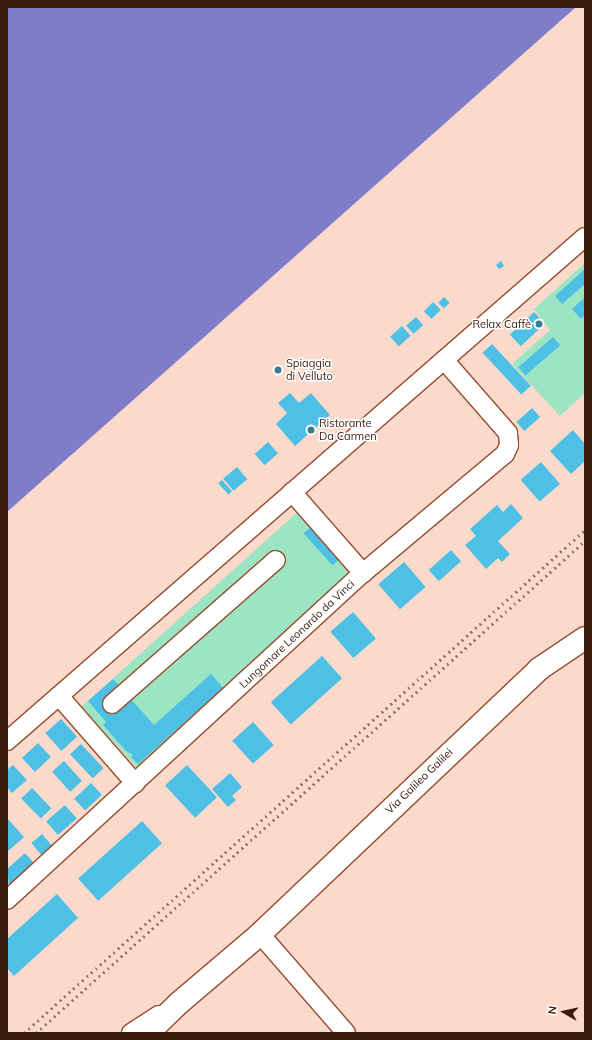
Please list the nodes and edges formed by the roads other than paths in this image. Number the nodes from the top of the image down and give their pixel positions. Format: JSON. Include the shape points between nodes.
{"nodes":[{"id":1,"x":585,"y":237,"type":"edge"},
{"id":2,"x":444,"y":360,"type":"junction"},
{"id":3,"x":292,"y":492,"type":"junction"},
{"id":4,"x":276,"y":560,"type":"dead end"},
{"id":5,"x":363,"y":573,"type":"junction"},
{"id":6,"x":585,"y":638,"type":"edge"},
{"id":7,"x":59,"y":696,"type":"junction"},
{"id":8,"x":112,"y":704,"type":"dead end"},
{"id":9,"x":7,"y":741,"type":"edge"},
{"id":10,"x":135,"y":783,"type":"junction"},
{"id":11,"x":7,"y":900,"type":"edge"},
{"id":12,"x":260,"y":934,"type":"junction"},
{"id":13,"x":179,"y":1003,"type":"junction"},
{"id":14,"x":131,"y":1033,"type":"edge"},
{"id":15,"x":148,"y":1033,"type":"edge"},
{"id":16,"x":346,"y":1033,"type":"edge"}],
"edges":[{"from":1,"to":2,"type":"street"},
{"from":2,"to":3,"type":"street"},
{"from":2,"to":5,"type":"street","name":"Lungomare Leonardo da Vinci","via":[[508,432],[509,445],[505,454]]},
{"from":3,"to":5,"type":"street"},
{"from":3,"to":7,"type":"street"},
{"from":4,"to":8,"type":"street"},
{"from":5,"to":10,"type":"street","name":"Lungomare Leonardo da Vinci"},
{"from":6,"to":12,"type":"main road","name":"Via Galileo Galilei","via":[[539,669]]},
{"from":7,"to":9,"type":"street"},
{"from":7,"to":10,"type":"street"},
{"from":10,"to":11,"type":"street","name":"Lungomare Leonardo da Vinci"},
{"from":12,"to":13,"type":"main road","name":"Via Galileo Galilei"},
{"from":12,"to":16,"type":"street"},
{"from":13,"to":14,"type":"street","name":"Via Galileo Galilei"},
{"from":13,"to":15,"type":"main road","name":"Via Galileo Galilei"}]}
